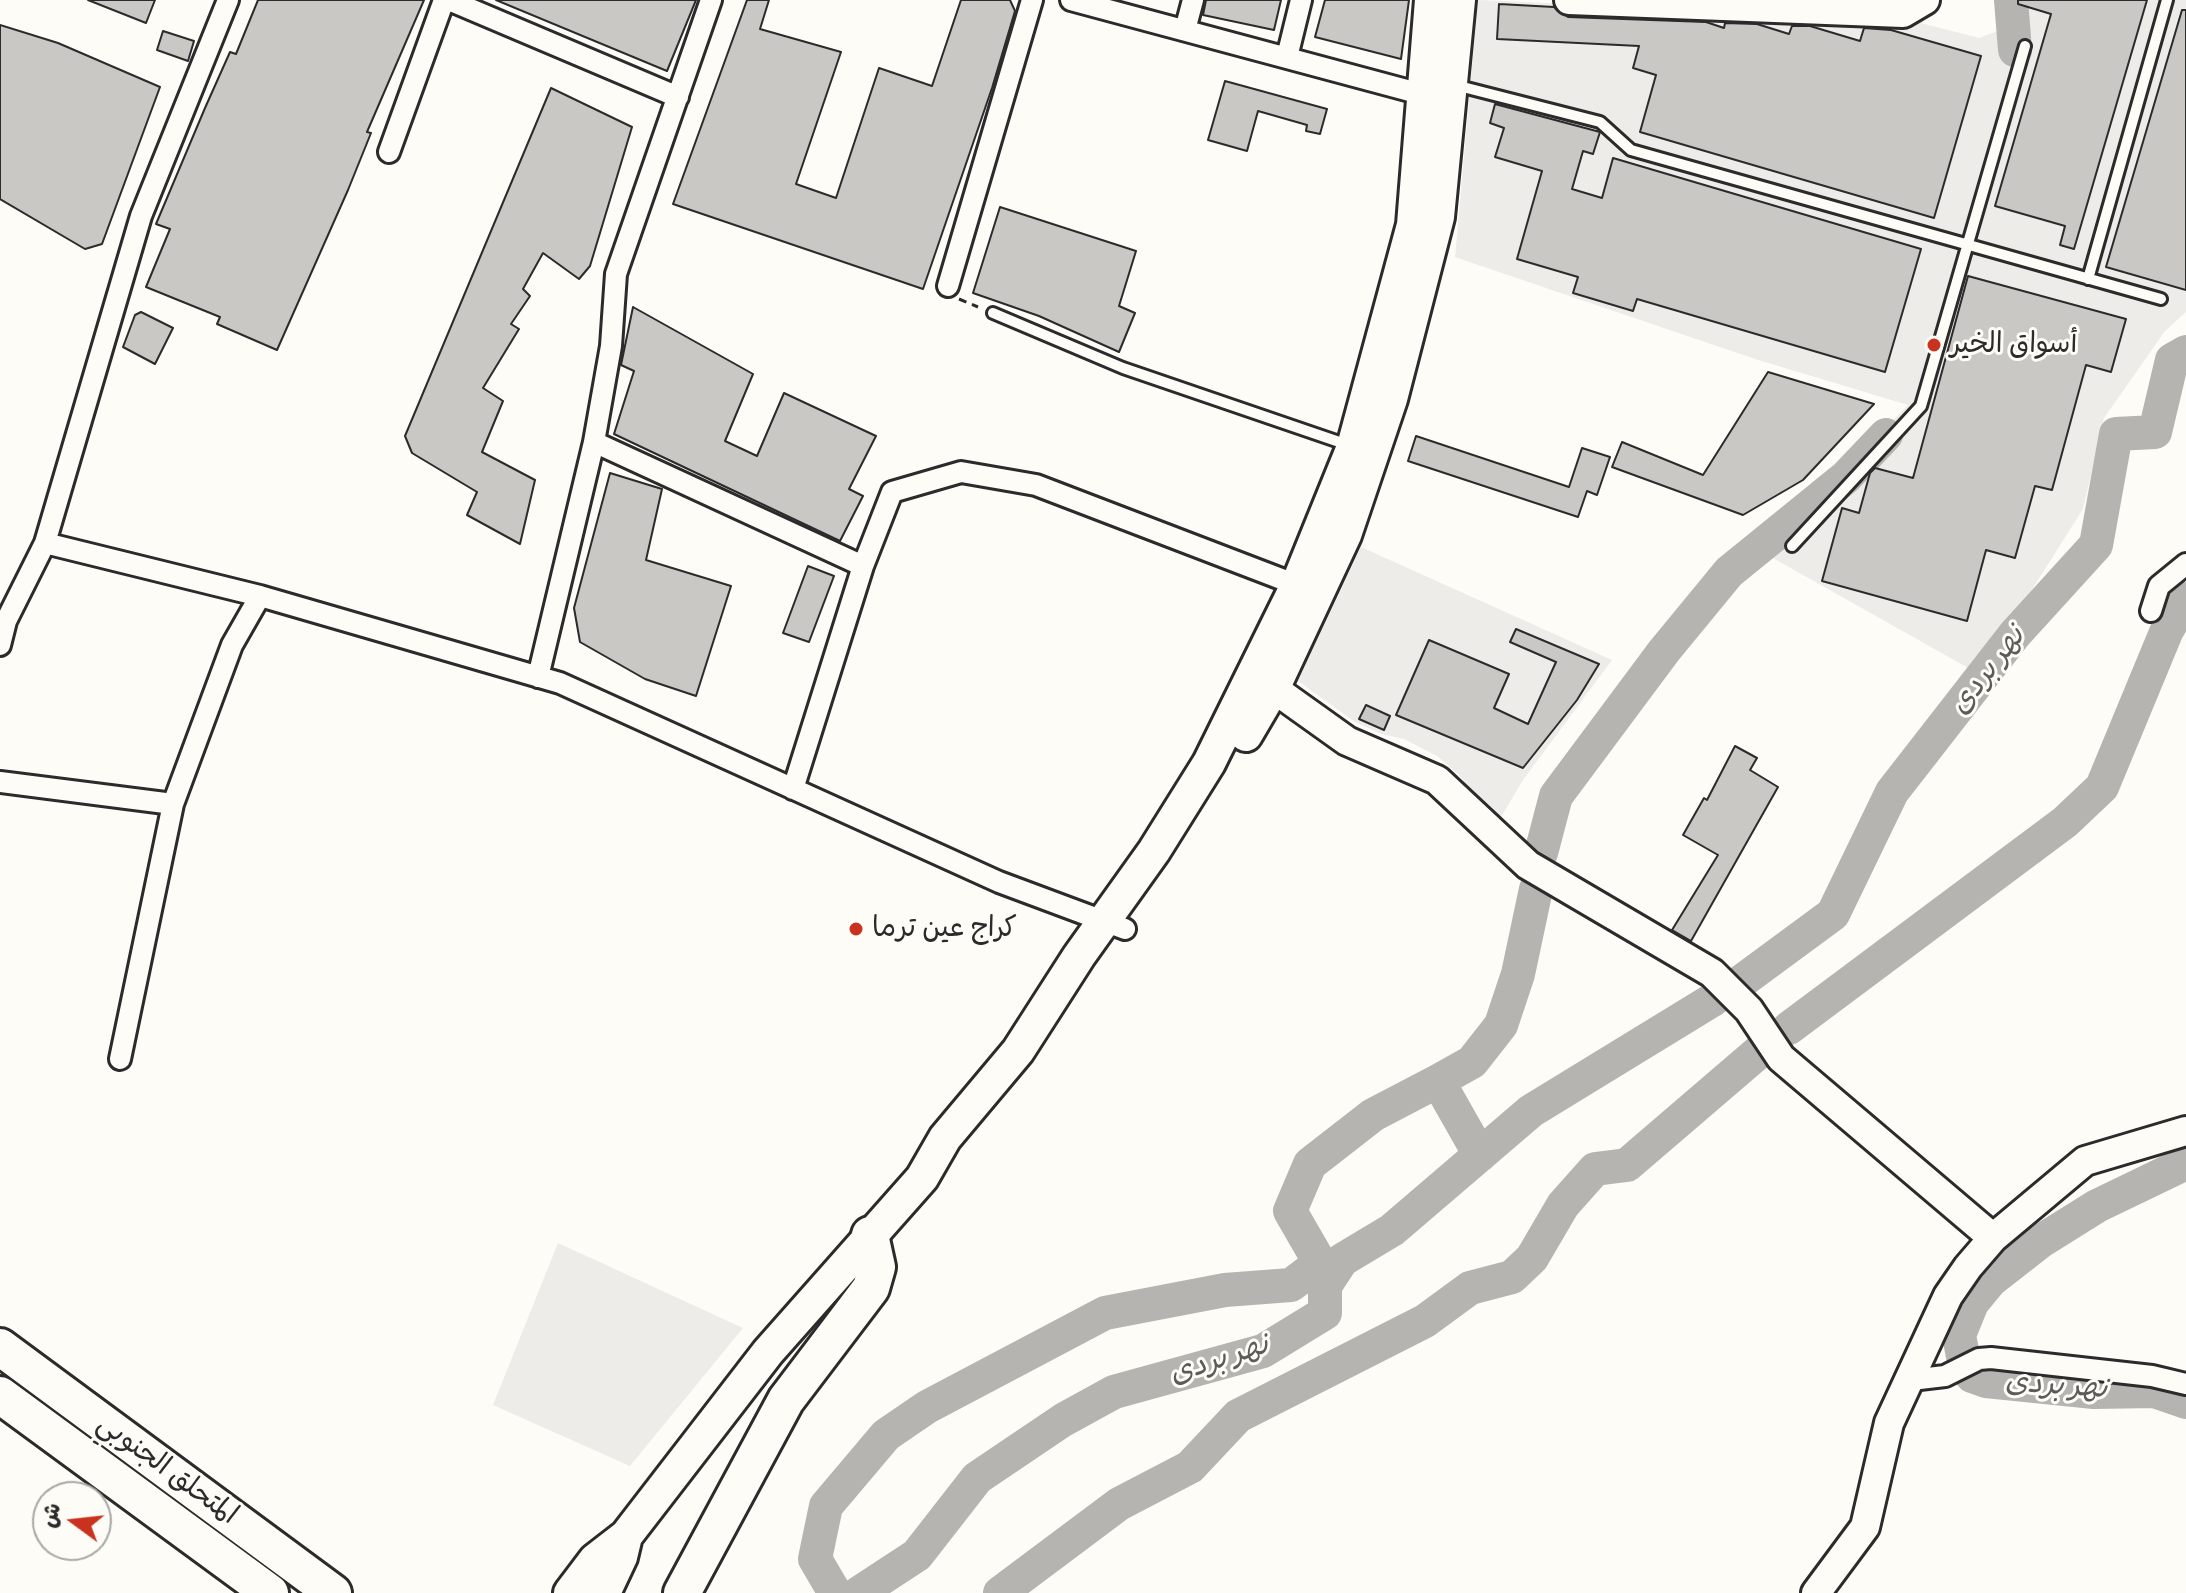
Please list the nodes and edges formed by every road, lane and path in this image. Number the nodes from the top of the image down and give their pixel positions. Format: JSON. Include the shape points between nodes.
{"nodes":[{"id":1,"x":228,"y":0,"type":"edge"},
{"id":2,"x":446,"y":0,"type":"edge"},
{"id":3,"x":711,"y":0,"type":"edge"},
{"id":4,"x":1032,"y":0,"type":"edge"},
{"id":5,"x":1071,"y":0,"type":"edge"},
{"id":6,"x":1193,"y":0,"type":"edge"},
{"id":7,"x":1301,"y":0,"type":"edge"},
{"id":8,"x":1431,"y":0,"type":"edge"},
{"id":9,"x":1459,"y":0,"type":"edge"},
{"id":10,"x":1569,"y":0,"type":"edge"},
{"id":11,"x":1925,"y":0,"type":"edge"},
{"id":12,"x":2167,"y":0,"type":"edge"},
{"id":13,"x":1185,"y":30,"type":"junction"},
{"id":14,"x":2025,"y":46,"type":"dead end"},
{"id":15,"x":1287,"y":57,"type":"junction"},
{"id":16,"x":1439,"y":90,"type":"junction"},
{"id":17,"x":678,"y":97,"type":"junction"},
{"id":18,"x":389,"y":152,"type":"dead end"},
{"id":19,"x":1967,"y":245,"type":"junction"},
{"id":20,"x":2088,"y":279,"type":"junction"},
{"id":21,"x":948,"y":286,"type":"joint"},
{"id":22,"x":2161,"y":299,"type":"dead end"},
{"id":23,"x":993,"y":313,"type":"joint"},
{"id":24,"x":594,"y":442,"type":"junction"},
{"id":25,"x":1353,"y":447,"type":"junction"},
{"id":26,"x":45,"y":543,"type":"junction"},
{"id":27,"x":1792,"y":546,"type":"dead end"},
{"id":28,"x":2186,"y":564,"type":"edge"},
{"id":29,"x":863,"y":566,"type":"junction"},
{"id":30,"x":1297,"y":585,"type":"junction"},
{"id":31,"x":260,"y":596,"type":"junction"},
{"id":32,"x":2151,"y":611,"type":"dead end"},
{"id":33,"x":0,"y":645,"type":"edge"},
{"id":34,"x":538,"y":677,"type":"junction"},
{"id":35,"x":1264,"y":682,"type":"junction"},
{"id":36,"x":0,"y":782,"type":"edge"},
{"id":37,"x":793,"y":789,"type":"junction"},
{"id":38,"x":173,"y":804,"type":"junction"},
{"id":39,"x":1114,"y":925,"type":"junction"},
{"id":40,"x":120,"y":1059,"type":"dead end"},
{"id":41,"x":2186,"y":1131,"type":"edge"},
{"id":42,"x":870,"y":1235,"type":"junction"},
{"id":43,"x":1993,"y":1238,"type":"junction"},
{"id":44,"x":0,"y":1347,"type":"edge"},
{"id":45,"x":1911,"y":1380,"type":"junction"},
{"id":46,"x":2186,"y":1384,"type":"edge"},
{"id":47,"x":0,"y":1395,"type":"edge"},
{"id":48,"x":626,"y":1536,"type":"junction"},
{"id":49,"x":259,"y":1588,"type":"edge"},
{"id":50,"x":333,"y":1593,"type":"edge"},
{"id":51,"x":570,"y":1593,"type":"edge"},
{"id":52,"x":604,"y":1593,"type":"edge"},
{"id":53,"x":682,"y":1593,"type":"edge"},
{"id":54,"x":1816,"y":1593,"type":"edge"}],
"edges":[{"from":1,"to":26,"type":"street","via":[[141,216]]},
{"from":2,"to":17,"type":"street"},
{"from":2,"to":18,"type":"street"},
{"from":3,"to":17,"type":"street"},
{"from":4,"to":21,"type":"street"},
{"from":5,"to":13,"type":"street"},
{"from":6,"to":13,"type":"street"},
{"from":7,"to":15,"type":"street"},
{"from":8,"to":16,"type":"main road"},
{"from":9,"to":16,"type":"main road"},
{"from":10,"to":11,"type":"street","via":[[1903,13]]},
{"from":12,"to":20,"type":"lane"},
{"from":13,"to":15,"type":"street"},
{"from":14,"to":19,"type":"lane"},
{"from":15,"to":16,"type":"street"},
{"from":16,"to":19,"type":"lane","via":[[1600,122],[1631,150]]},
{"from":16,"to":25,"type":"main road","via":[[1405,263]]},
{"from":16,"to":35,"type":"main road","via":[[1435,230],[1391,399],[1345,535]]},
{"from":17,"to":24,"type":"street","via":[[616,274],[611,346]]},
{"from":19,"to":20,"type":"lane"},
{"from":19,"to":27,"type":"lane","via":[[1921,406]]},
{"from":20,"to":22,"type":"lane"},
{"from":21,"to":23,"type":"path","via":[[955,297]]},
{"from":23,"to":25,"type":"lane","via":[[1123,368]]},
{"from":24,"to":29,"type":"street"},
{"from":24,"to":34,"type":"street"},
{"from":25,"to":30,"type":"main road"},
{"from":26,"to":31,"type":"street"},
{"from":26,"to":33,"type":"street","via":[[6,621]]},
{"from":28,"to":32,"type":"street","via":[[2159,586]]},
{"from":29,"to":30,"type":"street","via":[[892,492],[961,472],[1036,485]]},
{"from":29,"to":37,"type":"street"},
{"from":30,"to":35,"type":"main road"},
{"from":31,"to":34,"type":"street"},
{"from":31,"to":38,"type":"street","via":[[232,645]]},
{"from":34,"to":37,"type":"street"},
{"from":35,"to":39,"type":"main road"},
{"from":35,"to":43,"type":"street","via":[[1347,741],[1437,780],[1528,865],[1712,973],[1749,1010],[1781,1058]]},
{"from":36,"to":38,"type":"street"},
{"from":37,"to":39,"type":"street","via":[[999,882]]},
{"from":38,"to":40,"type":"street"},
{"from":39,"to":42,"type":"main road","via":[[945,1138],[922,1178]]},
{"from":41,"to":43,"type":"street","via":[[2085,1161]]},
{"from":42,"to":48,"type":"main road","via":[[719,1412]]},
{"from":42,"to":53,"type":"highway","via":[[877,1267],[871,1288],[786,1400]]},
{"from":43,"to":45,"type":"street","via":[[1948,1296]]},
{"from":44,"to":50,"type":"highway","name":"المتحلق الجنوبي"},
{"from":45,"to":46,"type":"street","via":[[1945,1376],[1979,1359]]},
{"from":45,"to":54,"type":"street","via":[[1882,1441],[1865,1527]]},
{"from":47,"to":49,"type":"highway","name":"المتحلق الجنوبي"},
{"from":48,"to":51,"type":"main road","via":[[595,1560]]},
{"from":48,"to":52,"type":"main road"}]}
